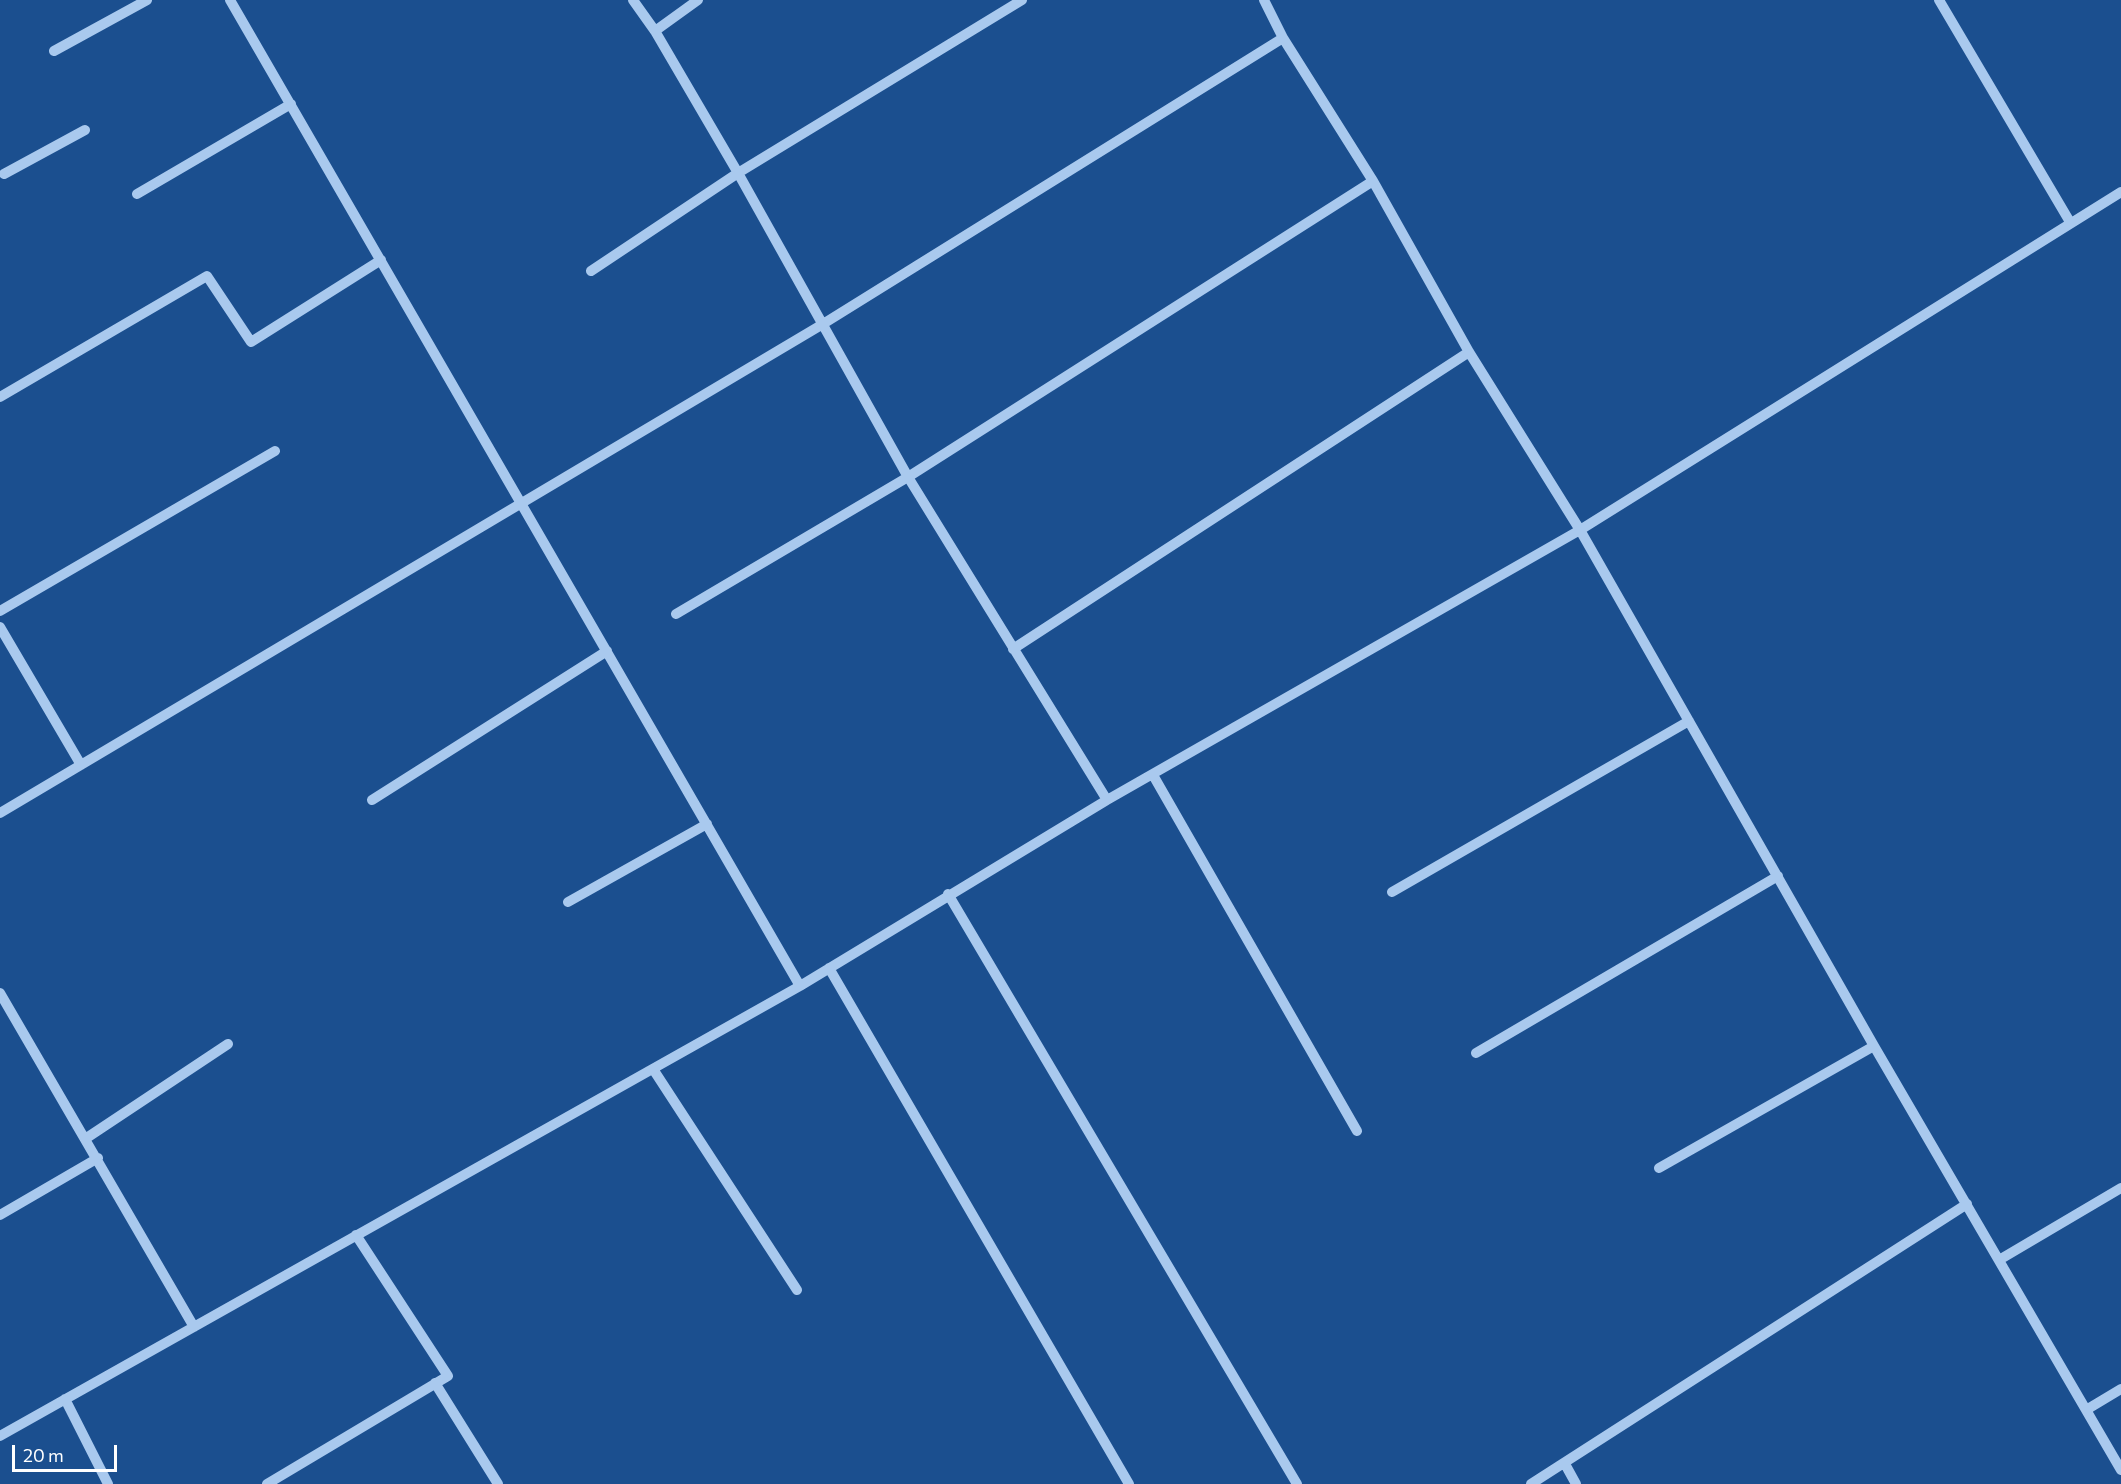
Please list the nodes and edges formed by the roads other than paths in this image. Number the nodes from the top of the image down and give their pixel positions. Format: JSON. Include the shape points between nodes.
{"nodes":[{"id":1,"x":147,"y":0,"type":"edge"},
{"id":2,"x":230,"y":0,"type":"edge"},
{"id":3,"x":633,"y":0,"type":"edge"},
{"id":4,"x":698,"y":0,"type":"edge"},
{"id":5,"x":1022,"y":0,"type":"edge"},
{"id":6,"x":1264,"y":0,"type":"edge"},
{"id":7,"x":1939,"y":0,"type":"edge"},
{"id":8,"x":655,"y":31,"type":"junction"},
{"id":9,"x":1283,"y":38,"type":"junction"},
{"id":10,"x":54,"y":51,"type":"dead end"},
{"id":11,"x":291,"y":104,"type":"junction"},
{"id":12,"x":85,"y":130,"type":"dead end"},
{"id":13,"x":1,"y":172,"type":"edge"},
{"id":14,"x":738,"y":173,"type":"junction"},
{"id":15,"x":1373,"y":181,"type":"junction"},
{"id":16,"x":2121,"y":192,"type":"edge"},
{"id":17,"x":137,"y":194,"type":"dead end"},
{"id":18,"x":2070,"y":222,"type":"junction"},
{"id":19,"x":381,"y":260,"type":"junction"},
{"id":20,"x":591,"y":271,"type":"dead end"},
{"id":21,"x":823,"y":324,"type":"junction"},
{"id":22,"x":1469,"y":352,"type":"junction"},
{"id":23,"x":0,"y":398,"type":"edge"},
{"id":24,"x":275,"y":452,"type":"dead end"},
{"id":25,"x":908,"y":477,"type":"junction"},
{"id":26,"x":523,"y":505,"type":"junction"},
{"id":27,"x":1580,"y":530,"type":"junction"},
{"id":28,"x":0,"y":611,"type":"edge"},
{"id":29,"x":676,"y":614,"type":"dead end"},
{"id":30,"x":0,"y":627,"type":"edge"},
{"id":31,"x":1013,"y":649,"type":"junction"},
{"id":32,"x":607,"y":651,"type":"junction"},
{"id":33,"x":1689,"y":722,"type":"junction"},
{"id":34,"x":81,"y":765,"type":"junction"},
{"id":35,"x":1153,"y":775,"type":"junction"},
{"id":36,"x":372,"y":800,"type":"dead end"},
{"id":37,"x":1107,"y":800,"type":"junction"},
{"id":38,"x":0,"y":813,"type":"edge"},
{"id":39,"x":707,"y":824,"type":"junction"},
{"id":40,"x":1778,"y":876,"type":"junction"},
{"id":41,"x":1392,"y":892,"type":"dead end"},
{"id":42,"x":948,"y":894,"type":"junction"},
{"id":43,"x":568,"y":902,"type":"dead end"},
{"id":44,"x":829,"y":968,"type":"junction"},
{"id":45,"x":800,"y":986,"type":"junction"},
{"id":46,"x":0,"y":993,"type":"edge"},
{"id":47,"x":4,"y":1011,"type":"edge"},
{"id":48,"x":228,"y":1044,"type":"dead end"},
{"id":49,"x":1875,"y":1046,"type":"junction"},
{"id":50,"x":1476,"y":1053,"type":"dead end"},
{"id":51,"x":652,"y":1069,"type":"junction"},
{"id":52,"x":1358,"y":1131,"type":"dead end"},
{"id":53,"x":85,"y":1139,"type":"junction"},
{"id":54,"x":98,"y":1158,"type":"junction"},
{"id":55,"x":1659,"y":1168,"type":"dead end"},
{"id":56,"x":2121,"y":1188,"type":"edge"},
{"id":57,"x":1967,"y":1204,"type":"junction"},
{"id":58,"x":0,"y":1215,"type":"edge"},
{"id":59,"x":357,"y":1235,"type":"junction"},
{"id":60,"x":1999,"y":1260,"type":"junction"},
{"id":61,"x":797,"y":1290,"type":"dead end"},
{"id":62,"x":194,"y":1327,"type":"junction"},
{"id":63,"x":435,"y":1383,"type":"junction"},
{"id":64,"x":2121,"y":1389,"type":"edge"},
{"id":65,"x":65,"y":1399,"type":"junction"},
{"id":66,"x":2086,"y":1410,"type":"junction"},
{"id":67,"x":0,"y":1436,"type":"edge"},
{"id":68,"x":1565,"y":1464,"type":"junction"},
{"id":69,"x":2121,"y":1470,"type":"edge"},
{"id":70,"x":108,"y":1484,"type":"edge"},
{"id":71,"x":267,"y":1484,"type":"edge"},
{"id":72,"x":498,"y":1484,"type":"edge"},
{"id":73,"x":1129,"y":1484,"type":"edge"},
{"id":74,"x":1297,"y":1484,"type":"edge"},
{"id":75,"x":1531,"y":1484,"type":"edge"},
{"id":76,"x":1576,"y":1484,"type":"edge"}],
"edges":[{"from":1,"to":10,"type":"street"},
{"from":2,"to":11,"type":"street"},
{"from":3,"to":8,"type":"street"},
{"from":4,"to":8,"type":"street"},
{"from":5,"to":14,"type":"street"},
{"from":6,"to":9,"type":"street"},
{"from":7,"to":18,"type":"street"},
{"from":8,"to":14,"type":"street"},
{"from":9,"to":15,"type":"street"},
{"from":9,"to":21,"type":"street"},
{"from":11,"to":17,"type":"street"},
{"from":11,"to":19,"type":"street"},
{"from":12,"to":13,"type":"street"},
{"from":14,"to":20,"type":"street"},
{"from":14,"to":21,"type":"street"},
{"from":15,"to":22,"type":"street"},
{"from":15,"to":25,"type":"street"},
{"from":16,"to":18,"type":"street"},
{"from":18,"to":27,"type":"street"},
{"from":19,"to":23,"type":"street","via":[[251,342],[207,276]]},
{"from":19,"to":26,"type":"street"},
{"from":21,"to":25,"type":"street"},
{"from":21,"to":26,"type":"street"},
{"from":22,"to":27,"type":"street"},
{"from":22,"to":31,"type":"street"},
{"from":24,"to":28,"type":"street"},
{"from":25,"to":29,"type":"street"},
{"from":25,"to":31,"type":"street"},
{"from":26,"to":32,"type":"street"},
{"from":26,"to":34,"type":"street"},
{"from":27,"to":33,"type":"street"},
{"from":27,"to":35,"type":"street"},
{"from":30,"to":34,"type":"street"},
{"from":31,"to":37,"type":"street"},
{"from":32,"to":36,"type":"street"},
{"from":32,"to":39,"type":"street"},
{"from":33,"to":40,"type":"street"},
{"from":33,"to":41,"type":"street"},
{"from":34,"to":38,"type":"street"},
{"from":35,"to":37,"type":"street"},
{"from":35,"to":52,"type":"street"},
{"from":37,"to":42,"type":"street"},
{"from":39,"to":43,"type":"street"},
{"from":39,"to":45,"type":"street"},
{"from":40,"to":49,"type":"street"},
{"from":40,"to":50,"type":"street"},
{"from":42,"to":44,"type":"street"},
{"from":42,"to":74,"type":"street"},
{"from":44,"to":45,"type":"street"},
{"from":44,"to":73,"type":"street"},
{"from":45,"to":51,"type":"street"},
{"from":46,"to":47,"type":"street"},
{"from":47,"to":53,"type":"street"},
{"from":48,"to":53,"type":"street"},
{"from":49,"to":55,"type":"street"},
{"from":49,"to":57,"type":"street"},
{"from":51,"to":59,"type":"street"},
{"from":51,"to":61,"type":"street"},
{"from":53,"to":54,"type":"street"},
{"from":54,"to":58,"type":"street"},
{"from":54,"to":62,"type":"street"},
{"from":56,"to":60,"type":"street"},
{"from":57,"to":60,"type":"street"},
{"from":57,"to":68,"type":"street"},
{"from":59,"to":62,"type":"street"},
{"from":59,"to":63,"type":"street","via":[[448,1376]]},
{"from":60,"to":66,"type":"street"},
{"from":62,"to":65,"type":"street"},
{"from":63,"to":71,"type":"street"},
{"from":63,"to":72,"type":"street"},
{"from":64,"to":66,"type":"street"},
{"from":65,"to":67,"type":"street"},
{"from":65,"to":70,"type":"street"},
{"from":66,"to":69,"type":"street"},
{"from":68,"to":75,"type":"street"},
{"from":68,"to":76,"type":"street"}]}
